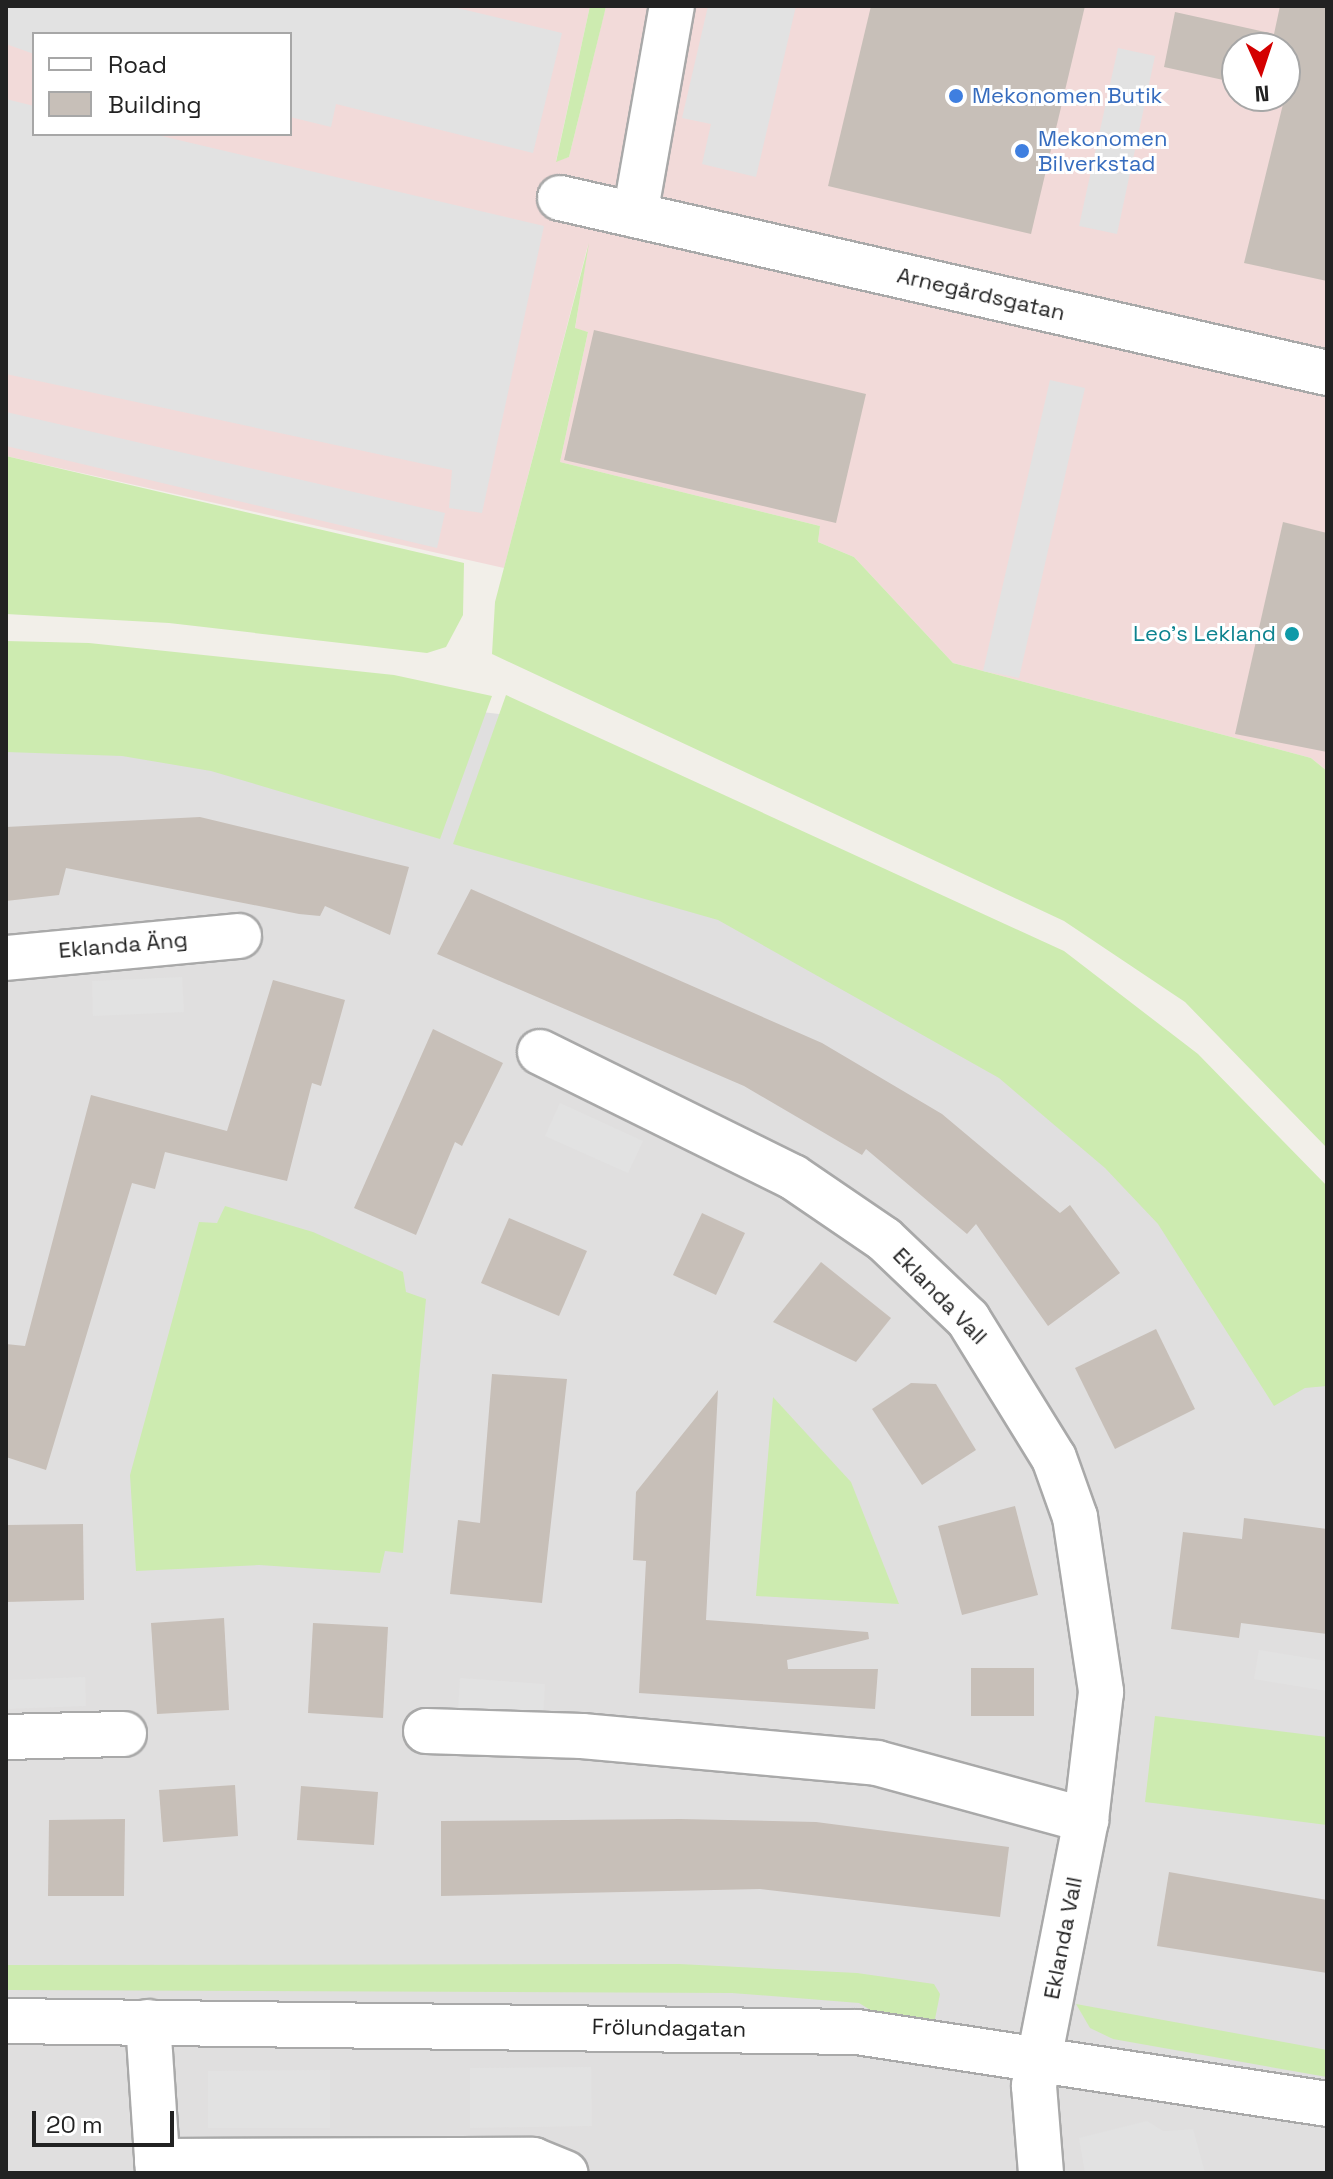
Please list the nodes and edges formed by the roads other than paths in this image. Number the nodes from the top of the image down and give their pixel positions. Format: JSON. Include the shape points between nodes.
{"nodes":[{"id":1,"x":672,"y":6,"type":"edge"},
{"id":2,"x":560,"y":198,"type":"dead end"},
{"id":3,"x":635,"y":215,"type":"junction"},
{"id":4,"x":1327,"y":373,"type":"edge"},
{"id":5,"x":239,"y":936,"type":"dead end"},
{"id":6,"x":6,"y":958,"type":"edge"},
{"id":7,"x":540,"y":1052,"type":"dead end"},
{"id":8,"x":426,"y":1731,"type":"dead end"},
{"id":9,"x":124,"y":1734,"type":"dead end"},
{"id":10,"x":6,"y":1737,"type":"edge"},
{"id":11,"x":1086,"y":1820,"type":"junction"},
{"id":12,"x":6,"y":2021,"type":"edge"},
{"id":13,"x":148,"y":2022,"type":"junction"},
{"id":14,"x":1039,"y":2055,"type":"junction"},
{"id":15,"x":1327,"y":2104,"type":"edge"},
{"id":16,"x":158,"y":2167,"type":"edge"},
{"id":17,"x":565,"y":2173,"type":"edge"},
{"id":18,"x":1041,"y":2173,"type":"edge"}],
"edges":[{"from":1,"to":3,"type":"street"},
{"from":2,"to":3,"type":"street","name":"Arnegårdsgatan"},
{"from":3,"to":4,"type":"street","name":"Arnegårdsgatan"},
{"from":5,"to":6,"type":"street","name":"Eklanda Äng"},
{"from":7,"to":11,"type":"street","name":"Eklanda Vall","via":[[843,1208],[924,1276],[1001,1363],[1054,1458],[1075,1517],[1098,1632],[1101,1692]]},
{"from":8,"to":11,"type":"street","via":[[582,1736],[877,1763]]},
{"from":9,"to":10,"type":"street"},
{"from":11,"to":14,"type":"street","name":"Eklanda Vall"},
{"from":12,"to":13,"type":"street","name":"Frölundagatan"},
{"from":13,"to":14,"type":"street","name":"Frölundagatan","via":[[843,2032]]},
{"from":13,"to":16,"type":"street"},
{"from":14,"to":15,"type":"street","name":"Frölundagatan"},
{"from":14,"to":18,"type":"street","name":"Eklanda Vall","via":[[1033,2105]]},
{"from":16,"to":17,"type":"street","via":[[533,2160]]}]}
